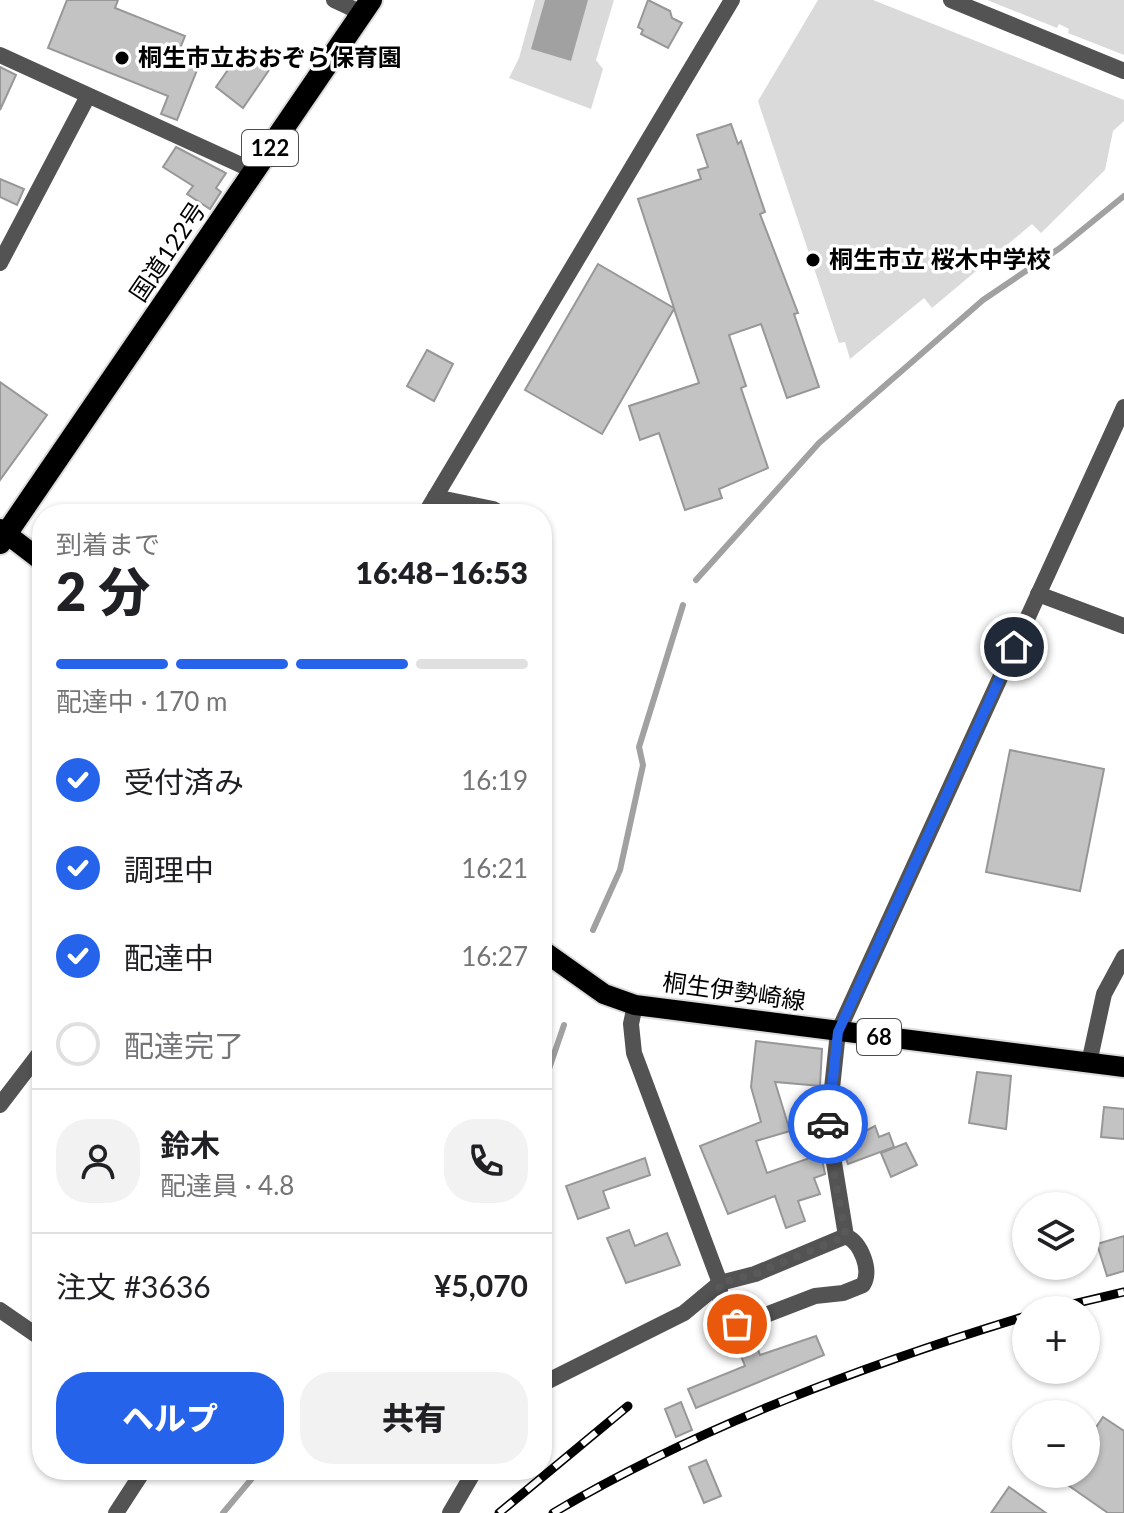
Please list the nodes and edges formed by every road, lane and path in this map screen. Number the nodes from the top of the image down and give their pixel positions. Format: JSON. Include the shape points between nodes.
{"nodes":[{"id":1,"x":334,"y":0,"type":"edge"},
{"id":2,"x":732,"y":0,"type":"edge"},
{"id":3,"x":951,"y":0,"type":"edge"},
{"id":4,"x":367,"y":7,"type":"edge"},
{"id":5,"x":0,"y":55,"type":"edge"},
{"id":6,"x":1124,"y":71,"type":"edge"},
{"id":7,"x":88,"y":96,"type":"junction"},
{"id":8,"x":254,"y":171,"type":"junction"},
{"id":9,"x":0,"y":263,"type":"edge"},
{"id":10,"x":1124,"y":407,"type":"edge"},
{"id":11,"x":435,"y":497,"type":"junction"},
{"id":12,"x":431,"y":504,"type":"edge"},
{"id":13,"x":469,"y":504,"type":"edge"},
{"id":14,"x":2,"y":535,"type":"edge"},
{"id":15,"x":32,"y":554,"type":"edge"},
{"id":16,"x":1038,"y":594,"type":"junction"},
{"id":17,"x":1124,"y":626,"type":"edge"},
{"id":18,"x":552,"y":957,"type":"edge"},
{"id":19,"x":1124,"y":957,"type":"edge"},
{"id":20,"x":635,"y":1005,"type":"junction"},
{"id":21,"x":838,"y":1032,"type":"junction"},
{"id":22,"x":32,"y":1063,"type":"edge"},
{"id":23,"x":1089,"y":1063,"type":"junction"},
{"id":24,"x":1124,"y":1067,"type":"edge"},
{"id":25,"x":0,"y":1105,"type":"edge"},
{"id":26,"x":846,"y":1236,"type":"junction"},
{"id":27,"x":720,"y":1283,"type":"junction"},
{"id":28,"x":0,"y":1310,"type":"edge"},
{"id":29,"x":32,"y":1329,"type":"edge"},
{"id":30,"x":552,"y":1379,"type":"edge"},
{"id":31,"x":137,"y":1480,"type":"edge"},
{"id":32,"x":469,"y":1480,"type":"edge"},
{"id":33,"x":116,"y":1513,"type":"edge"},
{"id":34,"x":450,"y":1513,"type":"edge"}],
"edges":[{"from":1,"to":4,"type":"street"},
{"from":2,"to":11,"type":"street"},
{"from":3,"to":6,"type":"street"},
{"from":4,"to":8,"type":"highway","name":"国道122号","number":"122"},
{"from":5,"to":7,"type":"street"},
{"from":7,"to":8,"type":"street"},
{"from":7,"to":9,"type":"street"},
{"from":8,"to":14,"type":"highway","name":"国道122号","number":"122"},
{"from":10,"to":16,"type":"street"},
{"from":11,"to":12,"type":"street"},
{"from":11,"to":13,"type":"street"},
{"from":14,"to":15,"type":"main road"},
{"from":16,"to":17,"type":"street"},
{"from":16,"to":21,"type":"street"},
{"from":18,"to":20,"type":"main road","name":"桐生伊勢崎線","number":"68","via":[[597,990]]},
{"from":19,"to":23,"type":"street","via":[[1104,994]]},
{"from":20,"to":21,"type":"main road","name":"桐生伊勢崎線","number":"68"},
{"from":20,"to":27,"type":"street","via":[[634,1053]]},
{"from":21,"to":23,"type":"main road","name":"桐生伊勢崎線","number":"68"},
{"from":21,"to":26,"type":"street","via":[[828,1126]]},
{"from":22,"to":25,"type":"street"},
{"from":23,"to":24,"type":"main road","name":"桐生伊勢崎線","number":"68"},
{"from":26,"to":27,"type":"street"},
{"from":26,"to":27,"type":"street","via":[[860,1248],[867,1276],[863,1285],[850,1291],[824,1293],[737,1324],[722,1310]]},
{"from":27,"to":30,"type":"street","via":[[684,1313]]},
{"from":28,"to":29,"type":"street"},
{"from":31,"to":33,"type":"street"},
{"from":32,"to":34,"type":"street"}]}
